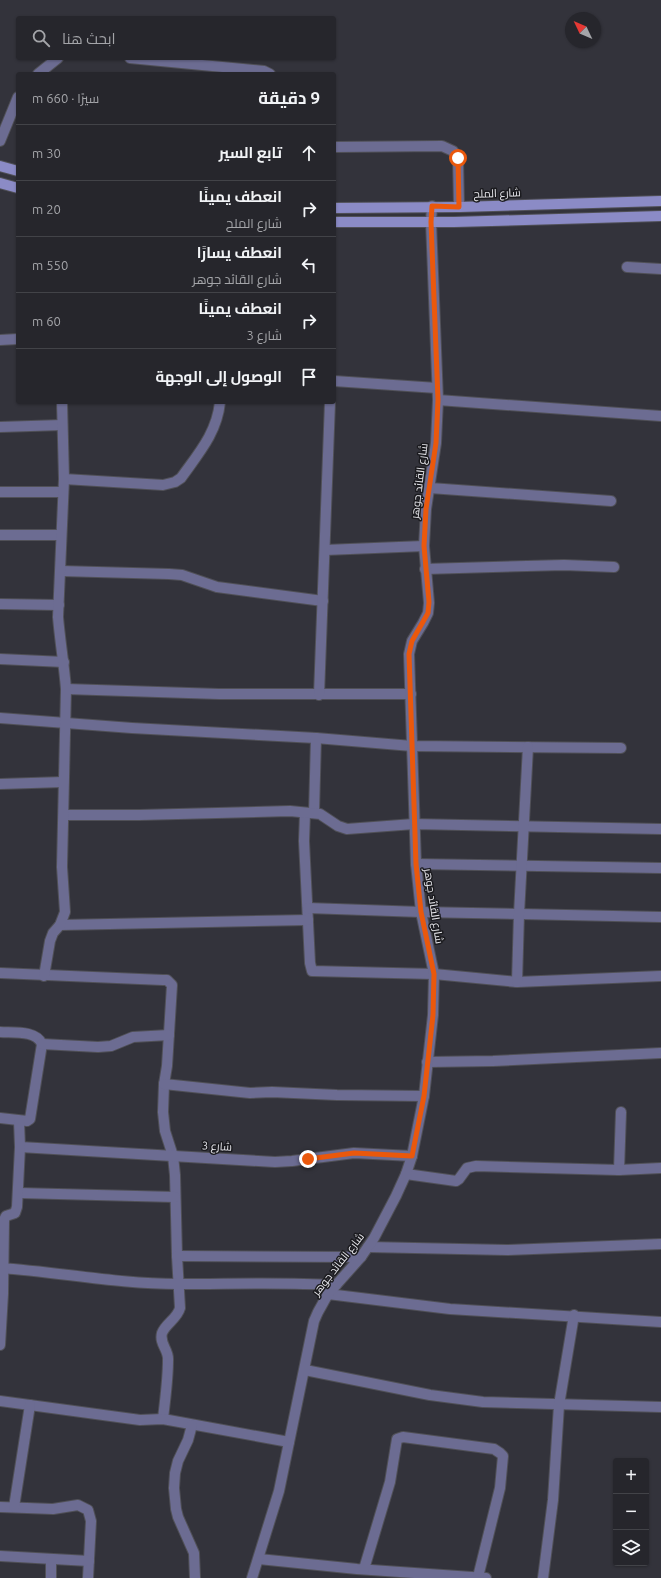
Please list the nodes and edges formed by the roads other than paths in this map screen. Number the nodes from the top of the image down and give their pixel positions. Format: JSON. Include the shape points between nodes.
{"nodes":[{"id":1,"x":56,"y":60,"type":"edge"},
{"id":2,"x":151,"y":60,"type":"edge"},
{"id":3,"x":40,"y":72,"type":"edge"},
{"id":4,"x":266,"y":72,"type":"edge"},
{"id":5,"x":16,"y":103,"type":"edge"},
{"id":6,"x":0,"y":141,"type":"edge"},
{"id":7,"x":336,"y":147,"type":"edge"},
{"id":8,"x":0,"y":166,"type":"edge"},
{"id":9,"x":16,"y":170,"type":"edge"},
{"id":10,"x":0,"y":183,"type":"edge"},
{"id":11,"x":16,"y":187,"type":"edge"},
{"id":12,"x":661,"y":202,"type":"edge"},
{"id":13,"x":432,"y":206,"type":"junction"},
{"id":14,"x":459,"y":207,"type":"junction"},
{"id":15,"x":336,"y":208,"type":"edge"},
{"id":16,"x":661,"y":216,"type":"edge"},
{"id":17,"x":336,"y":222,"type":"edge"},
{"id":18,"x":431,"y":222,"type":"junction"},
{"id":19,"x":627,"y":266,"type":"dead end"},
{"id":20,"x":661,"y":269,"type":"edge"},
{"id":21,"x":0,"y":340,"type":"edge"},
{"id":22,"x":16,"y":340,"type":"edge"},
{"id":23,"x":336,"y":380,"type":"edge"},
{"id":24,"x":437,"y":388,"type":"junction"},
{"id":25,"x":438,"y":400,"type":"junction"},
{"id":26,"x":62,"y":404,"type":"edge"},
{"id":27,"x":220,"y":404,"type":"edge"},
{"id":28,"x":330,"y":404,"type":"edge"},
{"id":29,"x":661,"y":416,"type":"edge"},
{"id":30,"x":62,"y":425,"type":"junction"},
{"id":31,"x":0,"y":427,"type":"edge"},
{"id":32,"x":64,"y":479,"type":"junction"},
{"id":33,"x":430,"y":488,"type":"junction"},
{"id":34,"x":0,"y":492,"type":"edge"},
{"id":35,"x":63,"y":492,"type":"junction"},
{"id":36,"x":611,"y":501,"type":"dead end"},
{"id":37,"x":0,"y":535,"type":"edge"},
{"id":38,"x":61,"y":535,"type":"junction"},
{"id":39,"x":424,"y":546,"type":"junction"},
{"id":40,"x":326,"y":550,"type":"junction"},
{"id":41,"x":614,"y":567,"type":"dead end"},
{"id":42,"x":425,"y":569,"type":"junction"},
{"id":43,"x":61,"y":571,"type":"junction"},
{"id":44,"x":323,"y":601,"type":"junction"},
{"id":45,"x":0,"y":604,"type":"edge"},
{"id":46,"x":59,"y":605,"type":"junction"},
{"id":47,"x":0,"y":659,"type":"edge"},
{"id":48,"x":64,"y":662,"type":"junction"},
{"id":49,"x":66,"y":689,"type":"junction"},
{"id":50,"x":411,"y":694,"type":"junction"},
{"id":51,"x":320,"y":695,"type":"junction"},
{"id":52,"x":0,"y":718,"type":"edge"},
{"id":53,"x":64,"y":723,"type":"junction"},
{"id":54,"x":316,"y":738,"type":"junction"},
{"id":55,"x":412,"y":746,"type":"junction"},
{"id":56,"x":528,"y":747,"type":"junction"},
{"id":57,"x":621,"y":748,"type":"dead end"},
{"id":58,"x":63,"y":782,"type":"junction"},
{"id":59,"x":0,"y":784,"type":"edge"},
{"id":60,"x":310,"y":813,"type":"junction"},
{"id":61,"x":64,"y":815,"type":"junction"},
{"id":62,"x":414,"y":824,"type":"junction"},
{"id":63,"x":524,"y":826,"type":"junction"},
{"id":64,"x":661,"y":829,"type":"edge"},
{"id":65,"x":416,"y":864,"type":"junction"},
{"id":66,"x":521,"y":866,"type":"junction"},
{"id":67,"x":661,"y":868,"type":"edge"},
{"id":68,"x":308,"y":908,"type":"junction"},
{"id":69,"x":421,"y":912,"type":"junction"},
{"id":70,"x":519,"y":914,"type":"junction"},
{"id":71,"x":661,"y":917,"type":"edge"},
{"id":72,"x":308,"y":920,"type":"junction"},
{"id":73,"x":60,"y":925,"type":"junction"},
{"id":74,"x":0,"y":974,"type":"edge"},
{"id":75,"x":434,"y":974,"type":"junction"},
{"id":76,"x":44,"y":976,"type":"junction"},
{"id":77,"x":661,"y":976,"type":"edge"},
{"id":78,"x":517,"y":982,"type":"junction"},
{"id":79,"x":0,"y":1032,"type":"edge"},
{"id":80,"x":169,"y":1035,"type":"junction"},
{"id":81,"x":42,"y":1044,"type":"junction"},
{"id":82,"x":661,"y":1053,"type":"edge"},
{"id":83,"x":427,"y":1062,"type":"junction"},
{"id":84,"x":164,"y":1084,"type":"junction"},
{"id":85,"x":424,"y":1096,"type":"junction"},
{"id":86,"x":621,"y":1112,"type":"dead end"},
{"id":87,"x":0,"y":1118,"type":"edge"},
{"id":88,"x":19,"y":1121,"type":"junction"},
{"id":89,"x":20,"y":1147,"type":"junction"},
{"id":90,"x":173,"y":1156,"type":"junction"},
{"id":91,"x":412,"y":1156,"type":"junction"},
{"id":92,"x":661,"y":1168,"type":"edge"},
{"id":93,"x":619,"y":1170,"type":"junction"},
{"id":94,"x":406,"y":1174,"type":"junction"},
{"id":95,"x":19,"y":1193,"type":"junction"},
{"id":96,"x":175,"y":1197,"type":"junction"},
{"id":97,"x":661,"y":1244,"type":"edge"},
{"id":98,"x":368,"y":1247,"type":"junction"},
{"id":99,"x":177,"y":1256,"type":"junction"},
{"id":100,"x":361,"y":1257,"type":"junction"},
{"id":101,"x":1,"y":1268,"type":"edge"},
{"id":102,"x":178,"y":1284,"type":"junction"},
{"id":103,"x":336,"y":1285,"type":"junction"},
{"id":104,"x":328,"y":1294,"type":"junction"},
{"id":105,"x":574,"y":1316,"type":"junction"},
{"id":106,"x":661,"y":1322,"type":"edge"},
{"id":107,"x":0,"y":1345,"type":"edge"},
{"id":108,"x":305,"y":1370,"type":"junction"},
{"id":109,"x":0,"y":1401,"type":"edge"},
{"id":110,"x":30,"y":1405,"type":"junction"},
{"id":111,"x":559,"y":1405,"type":"junction"},
{"id":112,"x":661,"y":1407,"type":"edge"},
{"id":113,"x":163,"y":1419,"type":"junction"},
{"id":114,"x":192,"y":1425,"type":"junction"},
{"id":115,"x":289,"y":1442,"type":"junction"},
{"id":116,"x":0,"y":1507,"type":"edge"},
{"id":117,"x":14,"y":1507,"type":"junction"},
{"id":118,"x":0,"y":1556,"type":"edge"},
{"id":119,"x":259,"y":1559,"type":"junction"},
{"id":120,"x":51,"y":1560,"type":"junction"},
{"id":121,"x":89,"y":1561,"type":"junction"},
{"id":122,"x":359,"y":1572,"type":"edge"},
{"id":123,"x":51,"y":1578,"type":"edge"},
{"id":124,"x":88,"y":1578,"type":"edge"},
{"id":125,"x":195,"y":1578,"type":"edge"},
{"id":126,"x":252,"y":1578,"type":"edge"},
{"id":127,"x":482,"y":1578,"type":"edge"},
{"id":128,"x":543,"y":1578,"type":"edge"}],
"edges":[{"from":1,"to":3,"type":"street"},
{"from":2,"to":4,"type":"street"},
{"from":5,"to":6,"type":"street"},
{"from":7,"to":14,"type":"street","via":[[395,148],[430,145],[448,148],[456,153],[458,158]]},
{"from":8,"to":9,"type":"street"},
{"from":10,"to":11,"type":"street"},
{"from":12,"to":14,"type":"street","name":"شارع الملح"},
{"from":13,"to":14,"type":"street","name":"شارع الملح"},
{"from":13,"to":15,"type":"street","name":"شارع الملح"},
{"from":13,"to":18,"type":"street","name":"شارع القائد جوهر"},
{"from":16,"to":18,"type":"street"},
{"from":17,"to":18,"type":"street"},
{"from":18,"to":24,"type":"street","name":"شارع القائد جوهر"},
{"from":19,"to":20,"type":"street"},
{"from":21,"to":22,"type":"street"},
{"from":23,"to":24,"type":"street"},
{"from":24,"to":25,"type":"street","name":"شارع القائد جوهر"},
{"from":25,"to":29,"type":"street"},
{"from":25,"to":33,"type":"street","name":"شارع القائد جوهر"},
{"from":26,"to":30,"type":"street"},
{"from":27,"to":32,"type":"street","via":[[210,438],[181,478],[175,482],[163,485]]},
{"from":28,"to":40,"type":"street"},
{"from":30,"to":31,"type":"street"},
{"from":30,"to":32,"type":"street"},
{"from":32,"to":35,"type":"street"},
{"from":33,"to":36,"type":"street"},
{"from":33,"to":39,"type":"street","name":"شارع القائد جوهر"},
{"from":34,"to":35,"type":"street"},
{"from":35,"to":38,"type":"street"},
{"from":37,"to":38,"type":"street"},
{"from":38,"to":43,"type":"street"},
{"from":39,"to":40,"type":"street"},
{"from":39,"to":42,"type":"street","name":"شارع القائد جوهر"},
{"from":40,"to":44,"type":"street"},
{"from":41,"to":42,"type":"street","via":[[564,565]]},
{"from":42,"to":50,"type":"street","name":"شارع القائد جوهر","via":[[428,613],[410,647]]},
{"from":43,"to":44,"type":"street","via":[[182,575],[217,587]]},
{"from":43,"to":46,"type":"street"},
{"from":44,"to":51,"type":"street"},
{"from":45,"to":46,"type":"street"},
{"from":46,"to":48,"type":"street"},
{"from":47,"to":48,"type":"street"},
{"from":48,"to":49,"type":"street"},
{"from":49,"to":51,"type":"street"},
{"from":49,"to":53,"type":"street"},
{"from":50,"to":51,"type":"street"},
{"from":50,"to":55,"type":"street","name":"شارع القائد جوهر"},
{"from":52,"to":53,"type":"street"},
{"from":53,"to":54,"type":"street"},
{"from":53,"to":58,"type":"street"},
{"from":54,"to":55,"type":"street"},
{"from":54,"to":60,"type":"street"},
{"from":55,"to":56,"type":"street"},
{"from":55,"to":62,"type":"street","name":"شارع القائد جوهر"},
{"from":56,"to":57,"type":"street"},
{"from":56,"to":63,"type":"street"},
{"from":58,"to":59,"type":"street"},
{"from":58,"to":61,"type":"street"},
{"from":60,"to":61,"type":"street","via":[[290,811]]},
{"from":60,"to":62,"type":"street","via":[[320,814],[338,826],[347,828]]},
{"from":60,"to":68,"type":"street","via":[[304,841]]},
{"from":61,"to":73,"type":"street","via":[[62,867],[65,912]]},
{"from":62,"to":63,"type":"street"},
{"from":62,"to":65,"type":"street","name":"شارع القائد جوهر"},
{"from":63,"to":64,"type":"street"},
{"from":63,"to":66,"type":"street"},
{"from":65,"to":66,"type":"street"},
{"from":65,"to":69,"type":"street","name":"شارع القائد جوهر"},
{"from":66,"to":67,"type":"street"},
{"from":66,"to":70,"type":"street"},
{"from":68,"to":69,"type":"street"},
{"from":68,"to":72,"type":"street"},
{"from":69,"to":70,"type":"street"},
{"from":69,"to":75,"type":"street","name":"شارع القائد جوهر"},
{"from":70,"to":71,"type":"street"},
{"from":70,"to":78,"type":"street"},
{"from":72,"to":73,"type":"street"},
{"from":72,"to":75,"type":"street","via":[[312,971]]},
{"from":73,"to":76,"type":"street","via":[[50,941]]},
{"from":74,"to":76,"type":"street"},
{"from":75,"to":78,"type":"street"},
{"from":75,"to":83,"type":"street","name":"شارع القائد جوهر","via":[[433,1015]]},
{"from":76,"to":80,"type":"street","via":[[167,980],[172,985]]},
{"from":77,"to":78,"type":"street"},
{"from":79,"to":81,"type":"street","via":[[33,1035],[39,1038]]},
{"from":80,"to":81,"type":"street","via":[[133,1037],[111,1046],[98,1047]]},
{"from":80,"to":84,"type":"street"},
{"from":81,"to":88,"type":"street","via":[[32,1116],[27,1121]]},
{"from":82,"to":83,"type":"street"},
{"from":83,"to":85,"type":"street","name":"شارع القائد جوهر"},
{"from":84,"to":85,"type":"street","via":[[250,1093]]},
{"from":84,"to":90,"type":"street","via":[[165,1131]]},
{"from":85,"to":91,"type":"street","name":"شارع القائد جوهر"},
{"from":86,"to":93,"type":"street"},
{"from":87,"to":88,"type":"street"},
{"from":88,"to":89,"type":"street"},
{"from":89,"to":90,"type":"street","name":"شارع 3"},
{"from":89,"to":95,"type":"street"},
{"from":90,"to":91,"type":"street","name":"شارع 3","via":[[275,1162],[354,1153]]},
{"from":90,"to":96,"type":"street"},
{"from":91,"to":94,"type":"street","name":"شارع القائد جوهر"},
{"from":92,"to":93,"type":"street"},
{"from":93,"to":94,"type":"street","via":[[476,1166],[467,1168],[456,1181]]},
{"from":94,"to":98,"type":"street","name":"شارع القائد جوهر","via":[[386,1217]]},
{"from":95,"to":96,"type":"street"},
{"from":95,"to":101,"type":"street","via":[[16,1211],[4,1220]]},
{"from":96,"to":99,"type":"street"},
{"from":97,"to":98,"type":"street","via":[[507,1250]]},
{"from":98,"to":100,"type":"street","name":"شارع القائد جوهر"},
{"from":99,"to":100,"type":"street"},
{"from":99,"to":102,"type":"street"},
{"from":100,"to":103,"type":"street","name":"شارع القائد جوهر"},
{"from":101,"to":102,"type":"street","via":[[106,1280]]},
{"from":101,"to":107,"type":"street"},
{"from":102,"to":103,"type":"street"},
{"from":102,"to":113,"type":"street","via":[[180,1308],[167,1325],[161,1340],[169,1358]]},
{"from":103,"to":104,"type":"street","name":"شارع القائد جوهر"},
{"from":104,"to":105,"type":"street","via":[[450,1309]]},
{"from":104,"to":108,"type":"street","name":"شارع القائد جوهر","via":[[314,1321]]},
{"from":105,"to":106,"type":"street"},
{"from":105,"to":111,"type":"street"},
{"from":108,"to":111,"type":"street","via":[[430,1395],[483,1402]]},
{"from":108,"to":115,"type":"street","name":"شارع القائد جوهر"},
{"from":109,"to":110,"type":"street"},
{"from":110,"to":113,"type":"street","via":[[140,1420]]},
{"from":110,"to":117,"type":"street"},
{"from":111,"to":112,"type":"street"},
{"from":111,"to":128,"type":"street","via":[[553,1500]]},
{"from":113,"to":114,"type":"street"},
{"from":114,"to":115,"type":"street"},
{"from":114,"to":125,"type":"street","via":[[178,1461],[174,1488],[178,1517],[194,1553]]},
{"from":115,"to":119,"type":"street","name":"شارع القائد جوهر","via":[[279,1491]]},
{"from":116,"to":117,"type":"street"},
{"from":117,"to":121,"type":"street","via":[[54,1510],[78,1505],[86,1508],[91,1521]]},
{"from":118,"to":120,"type":"street"},
{"from":119,"to":122,"type":"street"},
{"from":119,"to":126,"type":"street","name":"شارع القائد جوهر"},
{"from":120,"to":121,"type":"street"},
{"from":120,"to":123,"type":"street"},
{"from":121,"to":124,"type":"street"},
{"from":122,"to":127,"type":"street"},
{"from":122,"to":127,"type":"street","via":[[390,1482],[397,1439],[403,1437],[494,1449],[503,1456],[500,1488]]}]}
